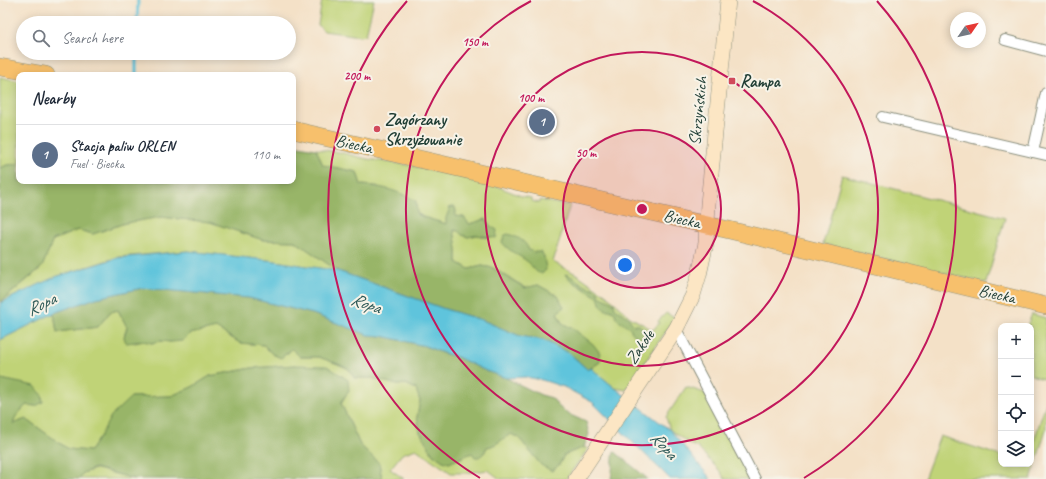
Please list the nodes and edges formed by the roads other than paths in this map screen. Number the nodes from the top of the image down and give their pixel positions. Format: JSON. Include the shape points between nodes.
{"nodes":[{"id":1,"x":728,"y":0,"type":"edge"},
{"id":2,"x":1005,"y":40,"type":"dead end"},
{"id":3,"x":1046,"y":51,"type":"edge"},
{"id":4,"x":0,"y":67,"type":"edge"},
{"id":5,"x":29,"y":72,"type":"edge"},
{"id":6,"x":1046,"y":93,"type":"edge"},
{"id":7,"x":883,"y":117,"type":"dead end"},
{"id":8,"x":296,"y":131,"type":"edge"},
{"id":9,"x":1033,"y":152,"type":"junction"},
{"id":10,"x":1046,"y":156,"type":"edge"},
{"id":11,"x":707,"y":225,"type":"junction"},
{"id":12,"x":1046,"y":306,"type":"edge"},
{"id":13,"x":676,"y":329,"type":"junction"},
{"id":14,"x":578,"y":475,"type":"edge"},
{"id":15,"x":755,"y":479,"type":"edge"}],
"edges":[{"from":1,"to":11,"type":"street","name":"Skrzyńskich"},
{"from":2,"to":3,"type":"street"},
{"from":4,"to":5,"type":"main road"},
{"from":6,"to":9,"type":"street"},
{"from":7,"to":9,"type":"street"},
{"from":8,"to":11,"type":"main road","name":"Biecka"},
{"from":9,"to":10,"type":"street"},
{"from":11,"to":12,"type":"main road","name":"Biecka"},
{"from":11,"to":13,"type":"street","name":"Zakole","via":[[699,275],[693,295]]},
{"from":13,"to":14,"type":"street","name":"Zakole"},
{"from":13,"to":15,"type":"street"}]}
